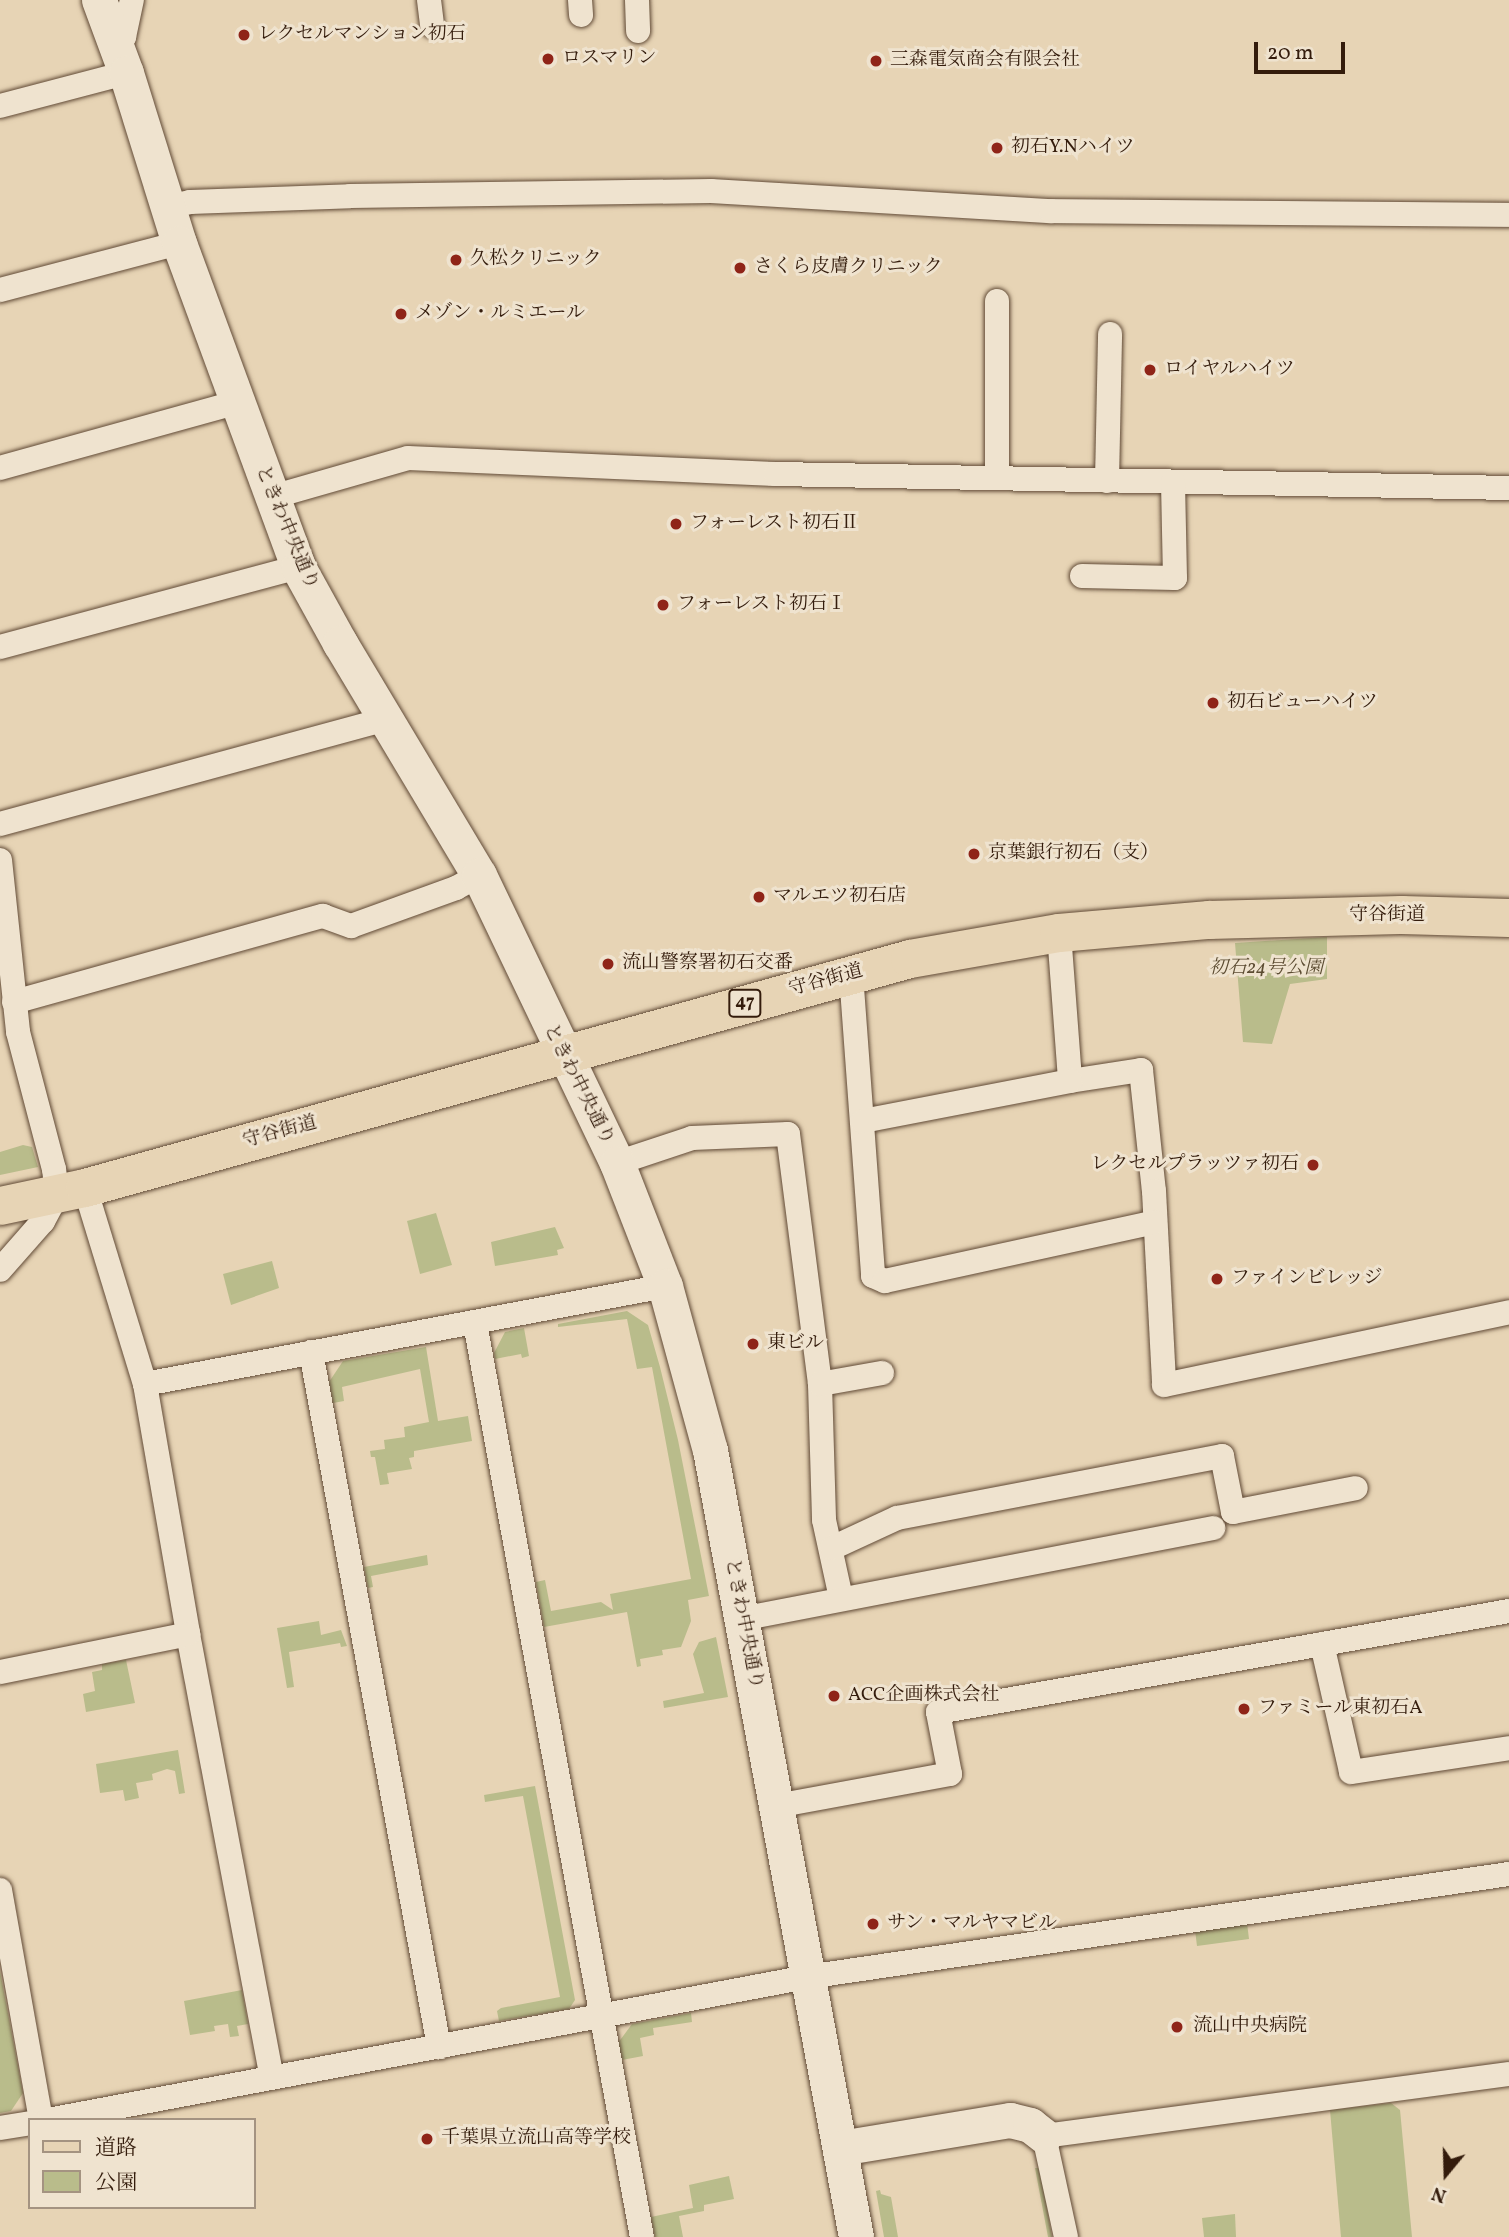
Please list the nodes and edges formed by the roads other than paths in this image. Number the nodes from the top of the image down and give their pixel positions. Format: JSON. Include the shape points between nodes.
{"nodes":[{"id":1,"x":99,"y":0,"type":"edge"},
{"id":2,"x":132,"y":0,"type":"edge"},
{"id":3,"x":429,"y":0,"type":"edge"},
{"id":4,"x":637,"y":0,"type":"edge"},
{"id":5,"x":432,"y":26,"type":"dead end"},
{"id":6,"x":638,"y":31,"type":"dead end"},
{"id":7,"x":120,"y":57,"type":"junction"},
{"id":8,"x":0,"y":106,"type":"edge"},
{"id":9,"x":167,"y":207,"type":"junction"},
{"id":10,"x":1509,"y":215,"type":"edge"},
{"id":11,"x":179,"y":243,"type":"junction"},
{"id":12,"x":0,"y":290,"type":"edge"},
{"id":13,"x":997,"y":301,"type":"dead end"},
{"id":14,"x":1110,"y":334,"type":"dead end"},
{"id":15,"x":235,"y":403,"type":"junction"},
{"id":16,"x":0,"y":468,"type":"edge"},
{"id":17,"x":997,"y":478,"type":"junction"},
{"id":18,"x":1107,"y":481,"type":"junction"},
{"id":19,"x":1173,"y":482,"type":"junction"},
{"id":20,"x":1509,"y":488,"type":"edge"},
{"id":21,"x":272,"y":497,"type":"junction"},
{"id":22,"x":298,"y":567,"type":"junction"},
{"id":23,"x":1082,"y":576,"type":"dead end"},
{"id":24,"x":0,"y":647,"type":"edge"},
{"id":25,"x":387,"y":719,"type":"junction"},
{"id":26,"x":0,"y":824,"type":"edge"},
{"id":27,"x":0,"y":860,"type":"edge"},
{"id":28,"x":479,"y":875,"type":"junction"},
{"id":29,"x":1509,"y":918,"type":"edge"},
{"id":30,"x":1059,"y":933,"type":"junction"},
{"id":31,"x":851,"y":974,"type":"junction"},
{"id":32,"x":13,"y":1002,"type":"junction"},
{"id":33,"x":564,"y":1054,"type":"junction"},
{"id":34,"x":1069,"y":1081,"type":"junction"},
{"id":35,"x":863,"y":1121,"type":"junction"},
{"id":36,"x":617,"y":1163,"type":"junction"},
{"id":37,"x":71,"y":1191,"type":"junction"},
{"id":38,"x":0,"y":1206,"type":"edge"},
{"id":39,"x":1155,"y":1222,"type":"junction"},
{"id":40,"x":0,"y":1270,"type":"edge"},
{"id":41,"x":665,"y":1286,"type":"junction"},
{"id":42,"x":1509,"y":1312,"type":"edge"},
{"id":43,"x":475,"y":1323,"type":"junction"},
{"id":44,"x":311,"y":1352,"type":"junction"},
{"id":45,"x":882,"y":1373,"type":"dead end"},
{"id":46,"x":145,"y":1384,"type":"junction"},
{"id":47,"x":820,"y":1384,"type":"junction"},
{"id":48,"x":1356,"y":1488,"type":"dead end"},
{"id":49,"x":1213,"y":1528,"type":"dead end"},
{"id":50,"x":832,"y":1548,"type":"junction"},
{"id":51,"x":841,"y":1598,"type":"junction"},
{"id":52,"x":1509,"y":1611,"type":"edge"},
{"id":53,"x":741,"y":1619,"type":"junction"},
{"id":54,"x":188,"y":1634,"type":"junction"},
{"id":55,"x":1322,"y":1644,"type":"junction"},
{"id":56,"x":0,"y":1672,"type":"edge"},
{"id":57,"x":1509,"y":1748,"type":"edge"},
{"id":58,"x":776,"y":1806,"type":"junction"},
{"id":59,"x":1509,"y":1874,"type":"edge"},
{"id":60,"x":0,"y":1890,"type":"edge"},
{"id":61,"x":807,"y":1977,"type":"junction"},
{"id":62,"x":600,"y":2018,"type":"junction"},
{"id":63,"x":439,"y":2047,"type":"junction"},
{"id":64,"x":1509,"y":2074,"type":"edge"},
{"id":65,"x":272,"y":2077,"type":"junction"},
{"id":66,"x":41,"y":2118,"type":"edge"},
{"id":67,"x":58,"y":2118,"type":"edge"},
{"id":68,"x":28,"y":2123,"type":"edge"},
{"id":69,"x":0,"y":2129,"type":"edge"},
{"id":70,"x":1044,"y":2136,"type":"junction"},
{"id":71,"x":840,"y":2148,"type":"junction"},
{"id":72,"x":642,"y":2237,"type":"edge"},
{"id":73,"x":856,"y":2237,"type":"edge"},
{"id":74,"x":1066,"y":2237,"type":"edge"}],
"edges":[{"from":1,"to":7,"type":"street","name":"ときわ中央通り"},
{"from":2,"to":7,"type":"street"},
{"from":3,"to":5,"type":"street"},
{"from":4,"to":6,"type":"street"},
{"from":7,"to":8,"type":"street"},
{"from":7,"to":9,"type":"street","name":"ときわ中央通り"},
{"from":9,"to":10,"type":"street","via":[[190,202],[350,196],[711,191],[1051,211]]},
{"from":9,"to":11,"type":"street","name":"ときわ中央通り"},
{"from":11,"to":12,"type":"street"},
{"from":11,"to":15,"type":"street","name":"ときわ中央通り"},
{"from":13,"to":17,"type":"street"},
{"from":14,"to":18,"type":"street"},
{"from":15,"to":16,"type":"street"},
{"from":15,"to":21,"type":"street","name":"ときわ中央通り"},
{"from":17,"to":18,"type":"street"},
{"from":17,"to":21,"type":"street","via":[[776,474],[408,458]]},
{"from":18,"to":19,"type":"street"},
{"from":19,"to":20,"type":"street"},
{"from":19,"to":23,"type":"street","via":[[1175,578]]},
{"from":21,"to":22,"type":"street","name":"ときわ中央通り"},
{"from":22,"to":24,"type":"street"},
{"from":22,"to":25,"type":"street","name":"ときわ中央通り"},
{"from":25,"to":26,"type":"street"},
{"from":25,"to":28,"type":"street","name":"ときわ中央通り"},
{"from":27,"to":32,"type":"street"},
{"from":28,"to":32,"type":"street","via":[[456,888],[351,926],[323,916]]},
{"from":28,"to":33,"type":"street","name":"ときわ中央通り"},
{"from":29,"to":30,"type":"main road","name":"守谷街道","number":"47","via":[[1275,918]]},
{"from":30,"to":31,"type":"main road","name":"守谷街道","number":"47"},
{"from":30,"to":34,"type":"street"},
{"from":31,"to":33,"type":"main road","name":"守谷街道","number":"47"},
{"from":31,"to":35,"type":"street"},
{"from":32,"to":37,"type":"street","via":[[54,1169]]},
{"from":33,"to":36,"type":"street","name":"ときわ中央通り"},
{"from":33,"to":37,"type":"main road","name":"守谷街道","number":"47"},
{"from":34,"to":35,"type":"street"},
{"from":34,"to":39,"type":"street","via":[[1141,1070]]},
{"from":35,"to":39,"type":"street","via":[[873,1276],[885,1281]]},
{"from":36,"to":41,"type":"street","name":"ときわ中央通り"},
{"from":36,"to":47,"type":"street","via":[[692,1138],[788,1134]]},
{"from":37,"to":38,"type":"main road","name":"守谷街道","number":"47"},
{"from":37,"to":40,"type":"street"},
{"from":37,"to":46,"type":"street"},
{"from":39,"to":42,"type":"street","via":[[1164,1385]]},
{"from":41,"to":43,"type":"street"},
{"from":41,"to":53,"type":"street","name":"ときわ中央通り","via":[[701,1410]]},
{"from":43,"to":44,"type":"street"},
{"from":43,"to":62,"type":"street"},
{"from":44,"to":46,"type":"street"},
{"from":44,"to":63,"type":"street"},
{"from":45,"to":47,"type":"street"},
{"from":46,"to":54,"type":"street"},
{"from":47,"to":50,"type":"street","via":[[824,1520]]},
{"from":48,"to":50,"type":"street","via":[[1233,1512],[1222,1456],[897,1518]]},
{"from":49,"to":51,"type":"street"},
{"from":50,"to":51,"type":"street"},
{"from":51,"to":53,"type":"street"},
{"from":52,"to":55,"type":"street"},
{"from":53,"to":58,"type":"street","name":"ときわ中央通り"},
{"from":54,"to":56,"type":"street"},
{"from":54,"to":65,"type":"street"},
{"from":55,"to":57,"type":"street","via":[[1351,1772]]},
{"from":55,"to":58,"type":"street","via":[[938,1712],[950,1774]]},
{"from":58,"to":61,"type":"street","name":"ときわ中央通り"},
{"from":59,"to":61,"type":"street"},
{"from":60,"to":66,"type":"street"},
{"from":61,"to":62,"type":"street"},
{"from":61,"to":71,"type":"street","name":"ときわ中央通り"},
{"from":62,"to":63,"type":"street"},
{"from":62,"to":72,"type":"street"},
{"from":63,"to":65,"type":"street"},
{"from":64,"to":70,"type":"street"},
{"from":65,"to":67,"type":"street"},
{"from":68,"to":69,"type":"street"},
{"from":70,"to":71,"type":"street","via":[[1030,2125],[1010,2120]]},
{"from":70,"to":74,"type":"street"},
{"from":71,"to":73,"type":"street","name":"ときわ中央通り"}]}
